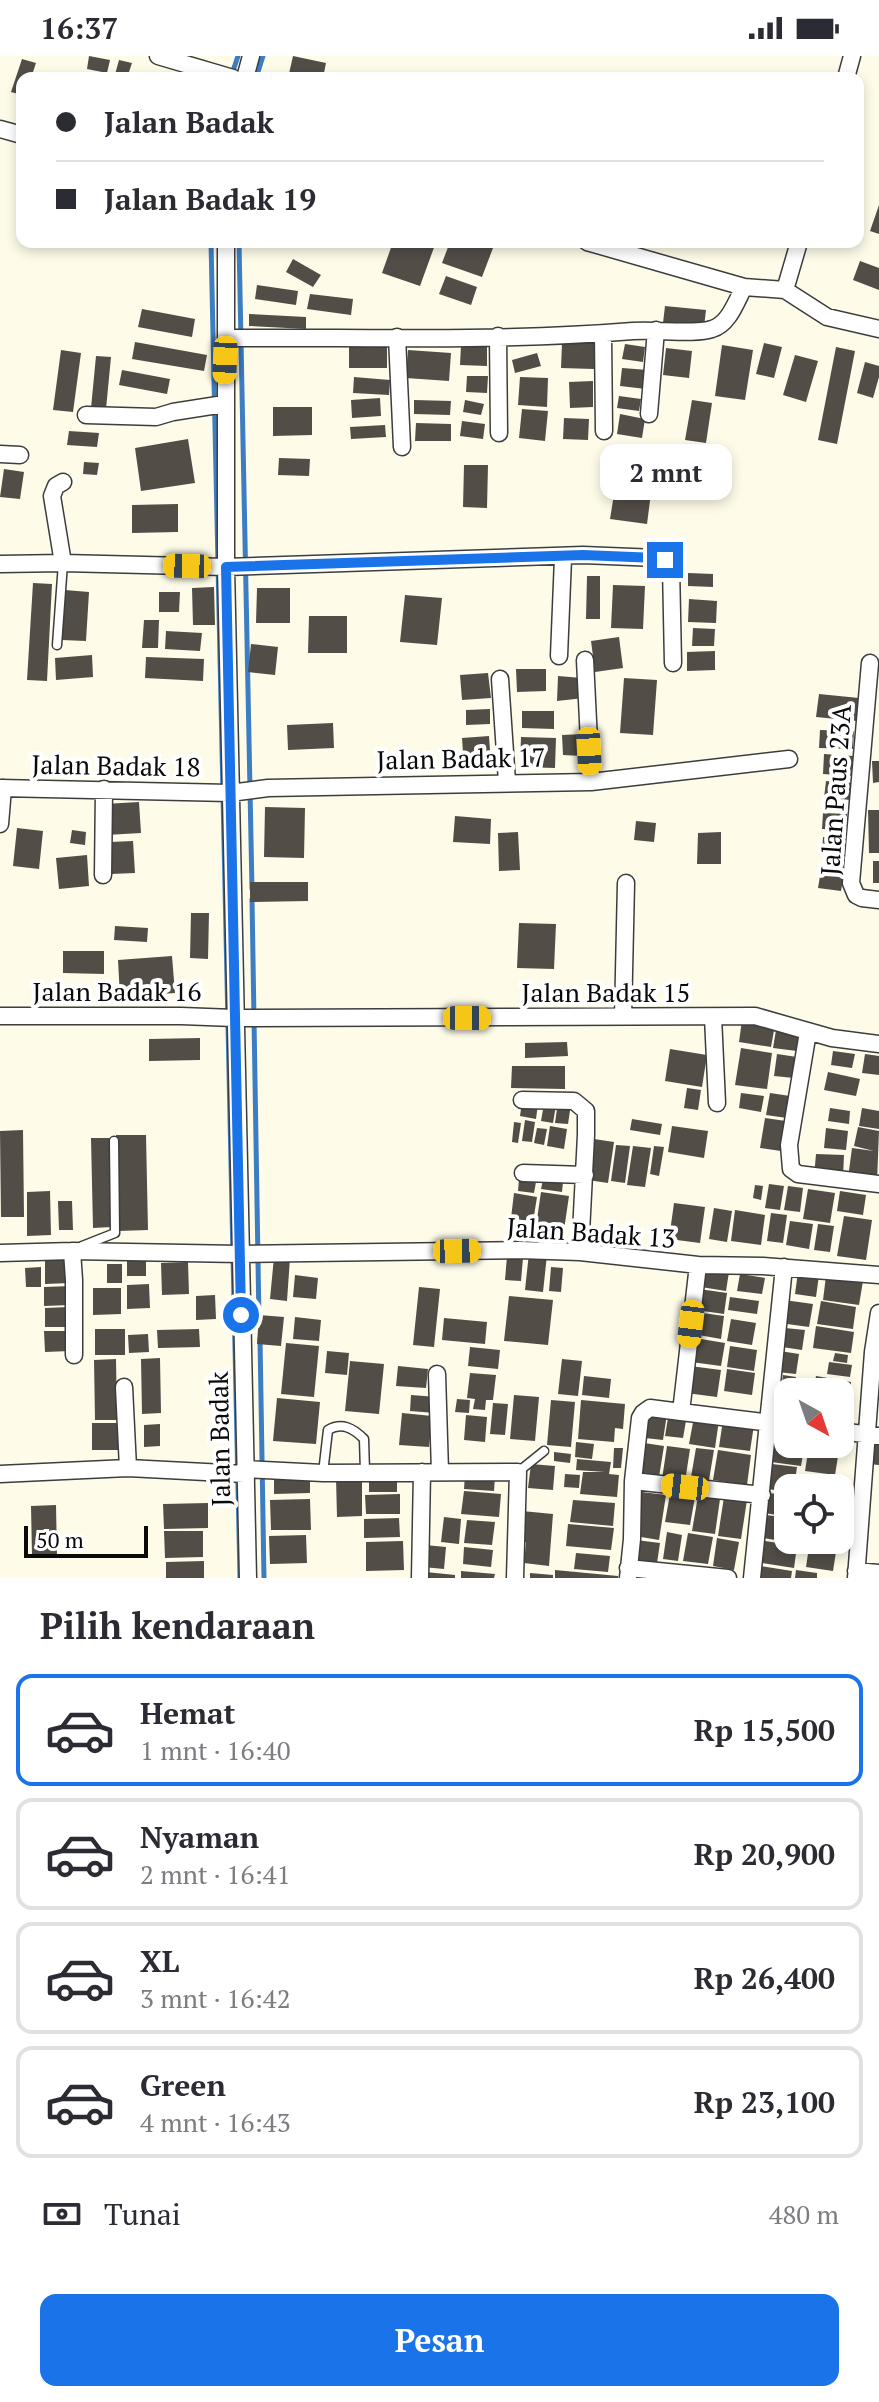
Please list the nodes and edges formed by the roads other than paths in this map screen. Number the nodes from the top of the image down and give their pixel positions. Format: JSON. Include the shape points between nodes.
{"nodes":[{"id":1,"x":158,"y":56,"type":"edge"},
{"id":2,"x":213,"y":72,"type":"edge"},
{"id":3,"x":226,"y":248,"type":"edge"},
{"id":4,"x":608,"y":248,"type":"edge"},
{"id":5,"x":797,"y":248,"type":"edge"},
{"id":6,"x":787,"y":282,"type":"junction"},
{"id":7,"x":744,"y":287,"type":"junction"},
{"id":8,"x":879,"y":329,"type":"edge"},
{"id":9,"x":656,"y":330,"type":"junction"},
{"id":10,"x":603,"y":334,"type":"junction"},
{"id":11,"x":498,"y":336,"type":"junction"},
{"id":12,"x":397,"y":337,"type":"junction"},
{"id":13,"x":226,"y":338,"type":"junction"},
{"id":14,"x":224,"y":404,"type":"junction"},
{"id":15,"x":649,"y":414,"type":"dead end"},
{"id":16,"x":86,"y":415,"type":"dead end"},
{"id":17,"x":604,"y":431,"type":"dead end"},
{"id":18,"x":499,"y":433,"type":"dead end"},
{"id":19,"x":402,"y":447,"type":"dead end"},
{"id":20,"x":0,"y":454,"type":"edge"},
{"id":21,"x":20,"y":455,"type":"dead end"},
{"id":22,"x":63,"y":482,"type":"dead end"},
{"id":23,"x":563,"y":558,"type":"junction"},
{"id":24,"x":63,"y":563,"type":"junction"},
{"id":25,"x":0,"y":564,"type":"edge"},
{"id":26,"x":226,"y":567,"type":"junction"},
{"id":27,"x":57,"y":645,"type":"dead end"},
{"id":28,"x":559,"y":656,"type":"dead end"},
{"id":29,"x":585,"y":660,"type":"dead end"},
{"id":30,"x":673,"y":663,"type":"dead end"},
{"id":31,"x":870,"y":663,"type":"dead end"},
{"id":32,"x":500,"y":679,"type":"dead end"},
{"id":33,"x":789,"y":759,"type":"dead end"},
{"id":34,"x":507,"y":782,"type":"junction"},
{"id":35,"x":591,"y":782,"type":"junction"},
{"id":36,"x":1,"y":788,"type":"edge"},
{"id":37,"x":104,"y":789,"type":"junction"},
{"id":38,"x":230,"y":793,"type":"junction"},
{"id":39,"x":0,"y":824,"type":"edge"},
{"id":40,"x":103,"y":875,"type":"dead end"},
{"id":41,"x":626,"y":883,"type":"dead end"},
{"id":42,"x":879,"y":900,"type":"edge"},
{"id":43,"x":0,"y":1016,"type":"edge"},
{"id":44,"x":623,"y":1017,"type":"junction"},
{"id":45,"x":713,"y":1017,"type":"junction"},
{"id":46,"x":234,"y":1018,"type":"junction"},
{"id":47,"x":808,"y":1032,"type":"junction"},
{"id":48,"x":879,"y":1044,"type":"edge"},
{"id":49,"x":522,"y":1100,"type":"dead end"},
{"id":50,"x":717,"y":1103,"type":"dead end"},
{"id":51,"x":114,"y":1141,"type":"dead end"},
{"id":52,"x":523,"y":1173,"type":"dead end"},
{"id":53,"x":585,"y":1175,"type":"junction"},
{"id":54,"x":879,"y":1184,"type":"edge"},
{"id":55,"x":72,"y":1251,"type":"junction"},
{"id":56,"x":580,"y":1252,"type":"junction"},
{"id":57,"x":0,"y":1253,"type":"edge"},
{"id":58,"x":240,"y":1254,"type":"junction"},
{"id":59,"x":702,"y":1265,"type":"junction"},
{"id":60,"x":784,"y":1267,"type":"junction"},
{"id":61,"x":879,"y":1275,"type":"edge"},
{"id":62,"x":879,"y":1313,"type":"edge"},
{"id":63,"x":74,"y":1355,"type":"dead end"},
{"id":64,"x":437,"y":1374,"type":"dead end"},
{"id":65,"x":124,"y":1387,"type":"dead end"},
{"id":66,"x":681,"y":1412,"type":"junction"},
{"id":67,"x":768,"y":1423,"type":"junction"},
{"id":68,"x":774,"y":1424,"type":"edge"},
{"id":69,"x":873,"y":1435,"type":"edge"},
{"id":70,"x":544,"y":1451,"type":"dead end"},
{"id":71,"x":128,"y":1468,"type":"junction"},
{"id":72,"x":244,"y":1472,"type":"junction"},
{"id":73,"x":365,"y":1472,"type":"junction"},
{"id":74,"x":422,"y":1472,"type":"junction"},
{"id":75,"x":440,"y":1472,"type":"junction"},
{"id":76,"x":518,"y":1472,"type":"junction"},
{"id":77,"x":871,"y":1472,"type":"edge"},
{"id":78,"x":323,"y":1473,"type":"junction"},
{"id":79,"x":0,"y":1474,"type":"edge"},
{"id":80,"x":633,"y":1481,"type":"junction"},
{"id":81,"x":762,"y":1495,"type":"junction"},
{"id":82,"x":628,"y":1573,"type":"edge"},
{"id":83,"x":879,"y":1573,"type":"edge"},
{"id":84,"x":856,"y":1574,"type":"edge"},
{"id":85,"x":248,"y":1578,"type":"edge"},
{"id":86,"x":420,"y":1578,"type":"edge"},
{"id":87,"x":515,"y":1578,"type":"edge"},
{"id":88,"x":728,"y":1578,"type":"edge"},
{"id":89,"x":752,"y":1578,"type":"edge"}],
"edges":[{"from":1,"to":2,"type":"street"},
{"from":3,"to":13,"type":"street","name":"Jalan Badak"},
{"from":4,"to":7,"type":"street"},
{"from":5,"to":6,"type":"street"},
{"from":6,"to":7,"type":"street"},
{"from":6,"to":8,"type":"street","via":[[827,317]]},
{"from":7,"to":9,"type":"street","via":[[725,323],[715,329]]},
{"from":9,"to":10,"type":"street"},
{"from":9,"to":15,"type":"street"},
{"from":10,"to":11,"type":"street"},
{"from":10,"to":17,"type":"street"},
{"from":11,"to":12,"type":"street"},
{"from":11,"to":18,"type":"street"},
{"from":12,"to":13,"type":"street"},
{"from":12,"to":19,"type":"street"},
{"from":13,"to":14,"type":"street","name":"Jalan Badak"},
{"from":14,"to":16,"type":"street","via":[[156,417]]},
{"from":14,"to":26,"type":"street","name":"Jalan Badak"},
{"from":20,"to":21,"type":"street"},
{"from":22,"to":24,"type":"street","via":[[52,496]]},
{"from":23,"to":26,"type":"street"},
{"from":23,"to":28,"type":"street"},
{"from":23,"to":30,"type":"street","via":[[665,560],[671,567]]},
{"from":24,"to":25,"type":"street"},
{"from":24,"to":26,"type":"street"},
{"from":24,"to":27,"type":"lane"},
{"from":26,"to":38,"type":"street","name":"Jalan Badak"},
{"from":29,"to":35,"type":"street"},
{"from":31,"to":42,"type":"street","name":"Jalan Paus 23A","via":[[851,883],[856,895]]},
{"from":32,"to":34,"type":"street"},
{"from":33,"to":35,"type":"street","name":"Jalan Badak 17"},
{"from":34,"to":35,"type":"street","name":"Jalan Badak 17"},
{"from":34,"to":38,"type":"street","name":"Jalan Badak 17"},
{"from":36,"to":37,"type":"street","name":"Jalan Badak 18"},
{"from":36,"to":39,"type":"street"},
{"from":37,"to":38,"type":"street","name":"Jalan Badak 18"},
{"from":37,"to":40,"type":"street"},
{"from":38,"to":46,"type":"street","name":"Jalan Badak"},
{"from":41,"to":44,"type":"street"},
{"from":43,"to":46,"type":"street","name":"Jalan Badak 16"},
{"from":44,"to":45,"type":"street","name":"Jalan Badak 15"},
{"from":44,"to":46,"type":"street","name":"Jalan Badak 15"},
{"from":45,"to":47,"type":"street","name":"Jalan Badak 15","via":[[755,1016]]},
{"from":45,"to":50,"type":"street"},
{"from":46,"to":58,"type":"street","name":"Jalan Badak"},
{"from":47,"to":48,"type":"street","name":"Jalan Badak 15"},
{"from":47,"to":54,"type":"street","via":[[789,1145],[791,1169]]},
{"from":49,"to":53,"type":"street","via":[[581,1105],[586,1111]]},
{"from":51,"to":55,"type":"lane","via":[[115,1233]]},
{"from":52,"to":53,"type":"street"},
{"from":53,"to":56,"type":"street"},
{"from":55,"to":57,"type":"street","name":"Jalan Badak 13"},
{"from":55,"to":58,"type":"street","name":"Jalan Badak 13"},
{"from":55,"to":63,"type":"street"},
{"from":56,"to":58,"type":"street","name":"Jalan Badak 13"},
{"from":56,"to":59,"type":"street","name":"Jalan Badak 13"},
{"from":58,"to":72,"type":"street","name":"Jalan Badak"},
{"from":59,"to":60,"type":"street","name":"Jalan Badak 13"},
{"from":59,"to":66,"type":"street"},
{"from":60,"to":61,"type":"street","name":"Jalan Badak 13"},
{"from":60,"to":67,"type":"street"},
{"from":62,"to":69,"type":"street","via":[[873,1352]]},
{"from":64,"to":75,"type":"street"},
{"from":65,"to":71,"type":"street"},
{"from":66,"to":67,"type":"street"},
{"from":66,"to":80,"type":"street","via":[[650,1408],[643,1413]]},
{"from":67,"to":68,"type":"street"},
{"from":67,"to":81,"type":"street"},
{"from":69,"to":77,"type":"street"},
{"from":70,"to":76,"type":"lane"},
{"from":71,"to":72,"type":"street"},
{"from":71,"to":79,"type":"street"},
{"from":72,"to":78,"type":"street"},
{"from":72,"to":85,"type":"street","name":"Jalan Badak"},
{"from":73,"to":74,"type":"street"},
{"from":73,"to":78,"type":"street"},
{"from":73,"to":78,"type":"lane","via":[[364,1439],[349,1427],[335,1427],[326,1437]]},
{"from":74,"to":75,"type":"street"},
{"from":74,"to":86,"type":"street"},
{"from":75,"to":76,"type":"street"},
{"from":76,"to":87,"type":"street"},
{"from":77,"to":84,"type":"street"},
{"from":80,"to":81,"type":"street"},
{"from":80,"to":82,"type":"street"},
{"from":81,"to":89,"type":"street"},
{"from":82,"to":88,"type":"street"},
{"from":83,"to":84,"type":"street"}]}
